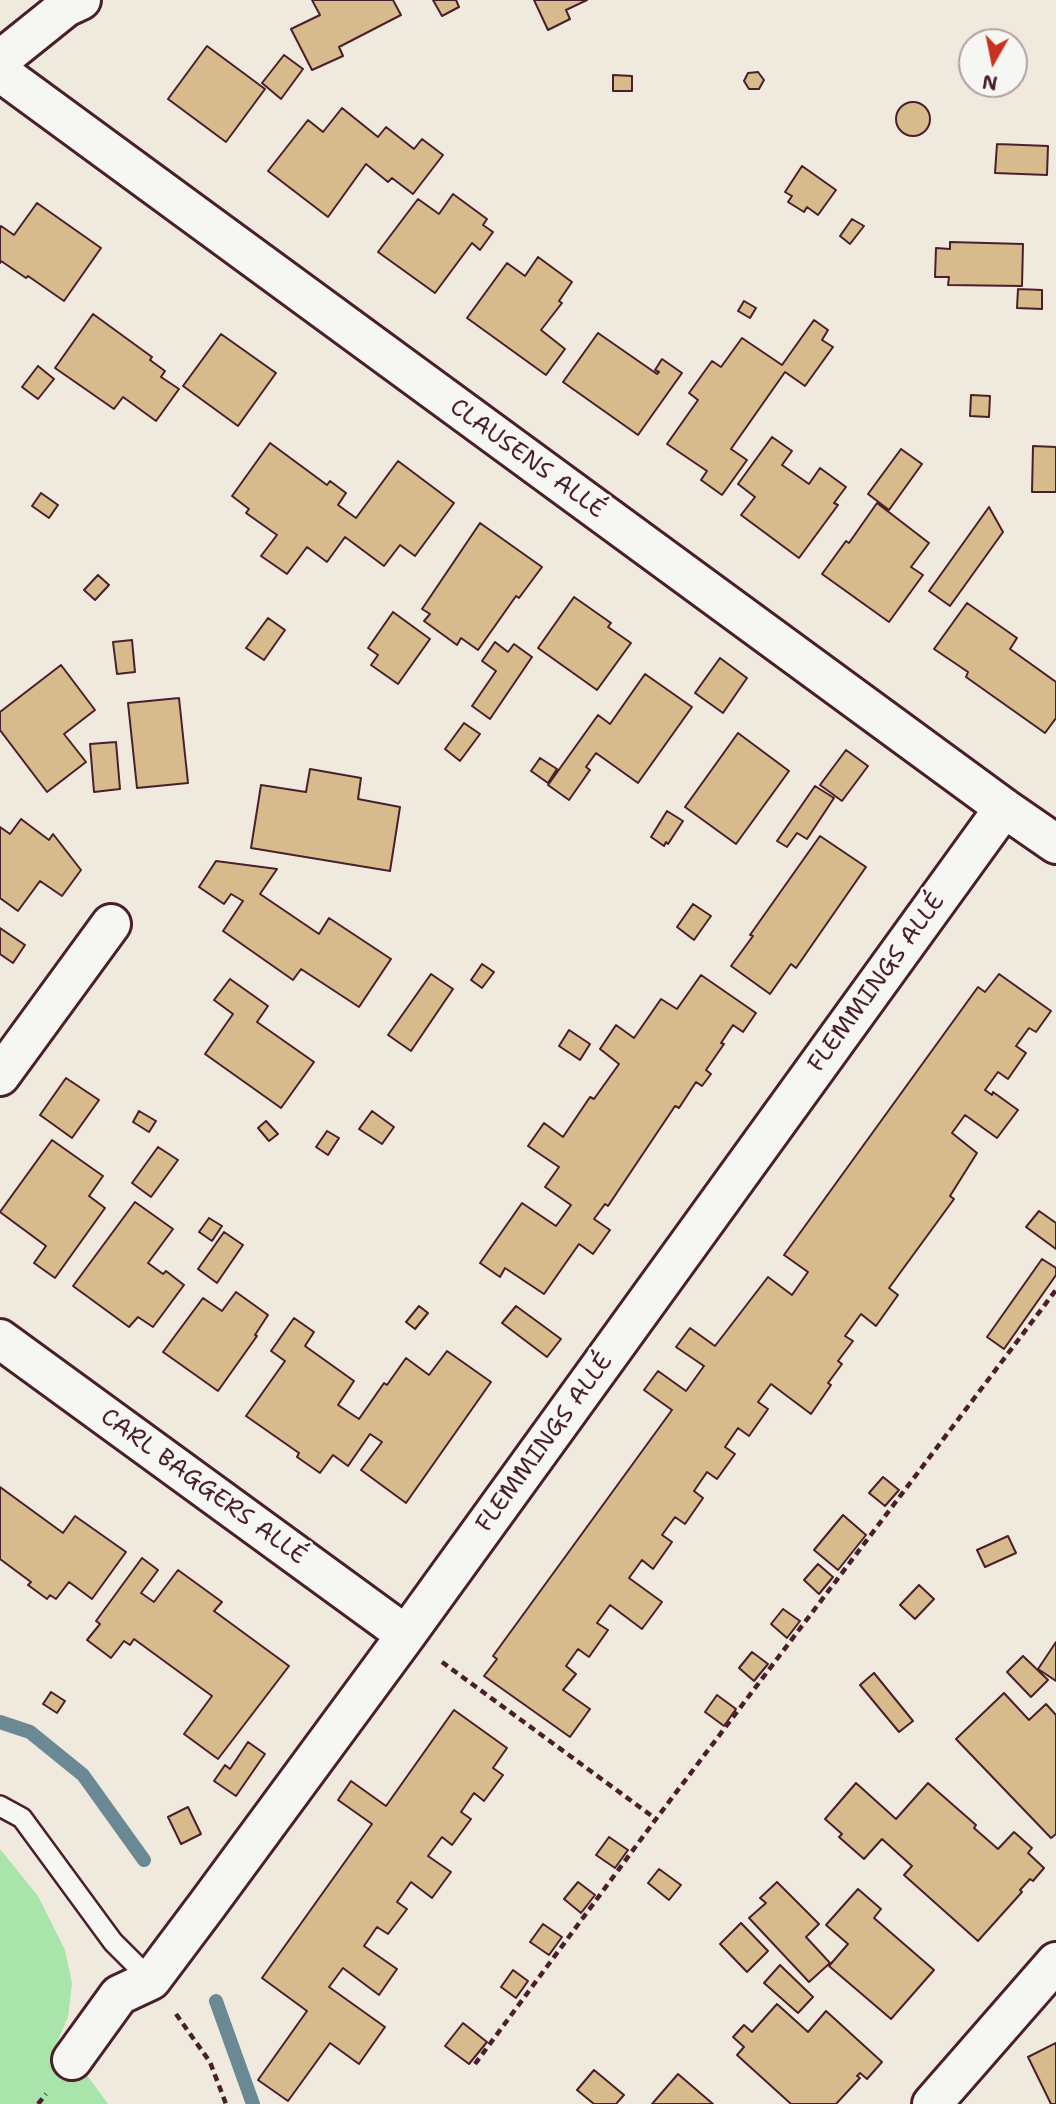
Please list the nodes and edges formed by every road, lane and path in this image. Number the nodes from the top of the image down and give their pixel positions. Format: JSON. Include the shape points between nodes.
{"nodes":[{"id":1,"x":81,"y":0,"type":"edge"},
{"id":2,"x":0,"y":60,"type":"edge"},
{"id":3,"x":0,"y":72,"type":"edge"},
{"id":4,"x":1003,"y":808,"type":"junction"},
{"id":5,"x":1056,"y":844,"type":"edge"},
{"id":6,"x":111,"y":924,"type":"dead end"},
{"id":7,"x":0,"y":1076,"type":"edge"},
{"id":8,"x":1056,"y":1290,"type":"edge"},
{"id":9,"x":0,"y":1339,"type":"edge"},
{"id":10,"x":406,"y":1635,"type":"junction"},
{"id":11,"x":0,"y":1806,"type":"edge"},
{"id":12,"x":656,"y":1819,"type":"junction"},
{"id":13,"x":1056,"y":1962,"type":"edge"},
{"id":14,"x":151,"y":1980,"type":"junction"},
{"id":15,"x":72,"y":2060,"type":"dead end"},
{"id":16,"x":475,"y":2064,"type":"dead end"},
{"id":17,"x":226,"y":2104,"type":"edge"},
{"id":18,"x":932,"y":2104,"type":"edge"}],
"edges":[{"from":1,"to":2,"type":"street"},
{"from":3,"to":4,"type":"street","name":"CLAUSENS ALLÉ"},
{"from":4,"to":5,"type":"street","name":"CLAUSENS ALLÉ"},
{"from":4,"to":10,"type":"street","name":"FLEMMINGS ALLÉ"},
{"from":6,"to":7,"type":"street"},
{"from":8,"to":12,"type":"path"},
{"from":9,"to":10,"type":"street","name":"CARL BAGGERS ALLÉ"},
{"from":10,"to":12,"type":"path"},
{"from":10,"to":14,"type":"street","name":"FLEMMINGS ALLÉ"},
{"from":11,"to":14,"type":"lane","via":[[22,1818],[113,1942]]},
{"from":12,"to":16,"type":"path"},
{"from":13,"to":18,"type":"street"},
{"from":14,"to":15,"type":"street","name":"FLEMMINGS ALLÉ","via":[[119,1995]]},
{"from":14,"to":17,"type":"path","via":[[210,2062]]}]}
